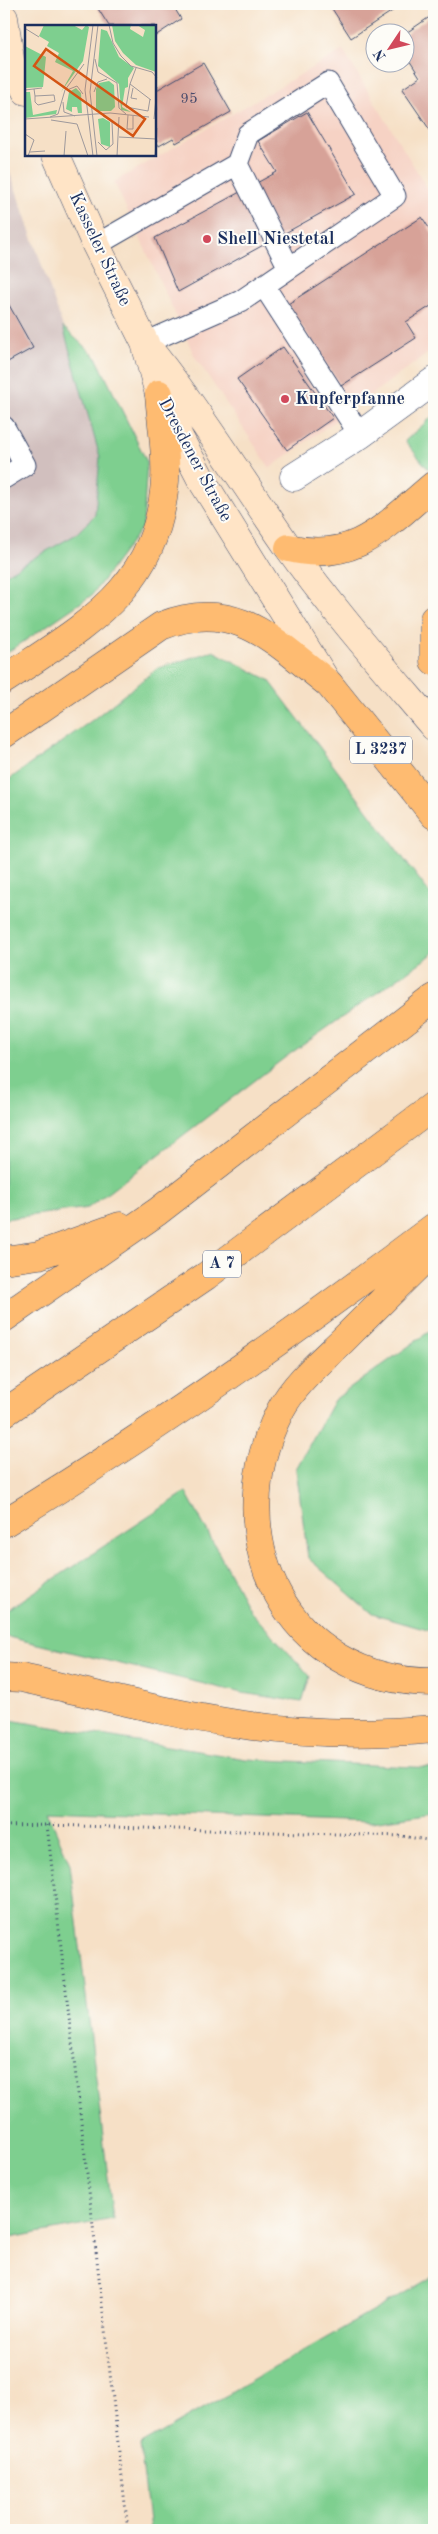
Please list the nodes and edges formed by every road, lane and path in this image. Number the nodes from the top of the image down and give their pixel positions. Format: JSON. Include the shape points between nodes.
{"nodes":[{"id":1,"x":4,"y":18,"type":"edge"},
{"id":2,"x":6,"y":54,"type":"edge"},
{"id":3,"x":25,"y":90,"type":"edge"},
{"id":4,"x":60,"y":164,"type":"edge"},
{"id":5,"x":237,"y":164,"type":"junction"},
{"id":6,"x":96,"y":245,"type":"junction"},
{"id":7,"x":289,"y":268,"type":"junction"},
{"id":8,"x":264,"y":286,"type":"junction"},
{"id":9,"x":145,"y":343,"type":"junction"},
{"id":10,"x":434,"y":381,"type":"edge"},
{"id":11,"x":159,"y":394,"type":"junction"},
{"id":12,"x":4,"y":427,"type":"edge"},
{"id":13,"x":360,"y":435,"type":"junction"},
{"id":14,"x":294,"y":477,"type":"dead end"},
{"id":15,"x":4,"y":478,"type":"edge"},
{"id":16,"x":434,"y":485,"type":"edge"},
{"id":17,"x":289,"y":548,"type":"junction"},
{"id":18,"x":434,"y":619,"type":"edge"},
{"id":19,"x":434,"y":661,"type":"edge"},
{"id":20,"x":4,"y":680,"type":"edge"},
{"id":21,"x":329,"y":684,"type":"junction"},
{"id":22,"x":434,"y":727,"type":"edge"},
{"id":23,"x":4,"y":734,"type":"edge"},
{"id":24,"x":434,"y":815,"type":"edge"},
{"id":25,"x":434,"y":998,"type":"edge"},
{"id":26,"x":434,"y":1106,"type":"edge"},
{"id":27,"x":157,"y":1212,"type":"junction"},
{"id":28,"x":434,"y":1228,"type":"edge"},
{"id":29,"x":434,"y":1250,"type":"edge"},
{"id":30,"x":4,"y":1260,"type":"edge"},
{"id":31,"x":4,"y":1318,"type":"edge"},
{"id":32,"x":4,"y":1413,"type":"edge"},
{"id":33,"x":4,"y":1524,"type":"edge"},
{"id":34,"x":4,"y":1676,"type":"edge"},
{"id":35,"x":434,"y":1682,"type":"edge"},
{"id":36,"x":434,"y":1729,"type":"edge"},
{"id":37,"x":47,"y":1824,"type":"junction"},
{"id":38,"x":4,"y":1826,"type":"edge"},
{"id":39,"x":434,"y":1841,"type":"edge"},
{"id":40,"x":128,"y":2530,"type":"edge"}],
"edges":[{"from":1,"to":2,"type":"main road"},
{"from":2,"to":3,"type":"main road"},
{"from":4,"to":6,"type":"main road","name":"Kasseler Straße","number":"L 3237"},
{"from":5,"to":6,"type":"lane"},
{"from":5,"to":7,"type":"lane"},
{"from":5,"to":7,"type":"lane","via":[[248,134],[328,82],[395,196]]},
{"from":6,"to":9,"type":"main road","name":"Kasseler Straße","number":"L 3237"},
{"from":7,"to":8,"type":"lane"},
{"from":8,"to":9,"type":"lane","via":[[241,301]]},
{"from":8,"to":13,"type":"lane"},
{"from":9,"to":11,"type":"main road","name":"Dresdener Straße","number":"L 3237"},
{"from":9,"to":17,"type":"main road","name":"Dresdener Straße","number":"L 3237","via":[[189,400]]},
{"from":10,"to":13,"type":"street"},
{"from":11,"to":20,"type":"main road","via":[[165,479],[158,526],[150,549],[115,600]]},
{"from":11,"to":21,"type":"main road","name":"Dresdener Straße","number":"L 3237","via":[[201,478]]},
{"from":12,"to":15,"type":"lane","via":[[25,466]]},
{"from":13,"to":14,"type":"street"},
{"from":16,"to":17,"type":"main road","via":[[368,538],[350,548],[309,553]]},
{"from":17,"to":22,"type":"main road","name":"Dresdener Straße","number":"L 3237","via":[[364,646]]},
{"from":18,"to":19,"type":"main road"},
{"from":21,"to":23,"type":"main road","via":[[249,625],[224,617],[197,615],[161,626]]},
{"from":21,"to":24,"type":"main road","name":"Dresdener Straße","number":"L 3237"},
{"from":25,"to":27,"type":"main road"},
{"from":26,"to":32,"type":"main road","number":"A 7","via":[[206,1276]]},
{"from":27,"to":30,"type":"main road","via":[[39,1255]]},
{"from":27,"to":31,"type":"main road"},
{"from":28,"to":33,"type":"main road","via":[[224,1379]]},
{"from":29,"to":35,"type":"main road","via":[[303,1378],[280,1410],[257,1478],[254,1508],[257,1539],[278,1596],[314,1640],[363,1669],[390,1678]]},
{"from":34,"to":36,"type":"main road","via":[[238,1724],[344,1733]]},
{"from":37,"to":38,"type":"path"},
{"from":37,"to":39,"type":"path","via":[[401,1836]]},
{"from":37,"to":40,"type":"path"}]}
